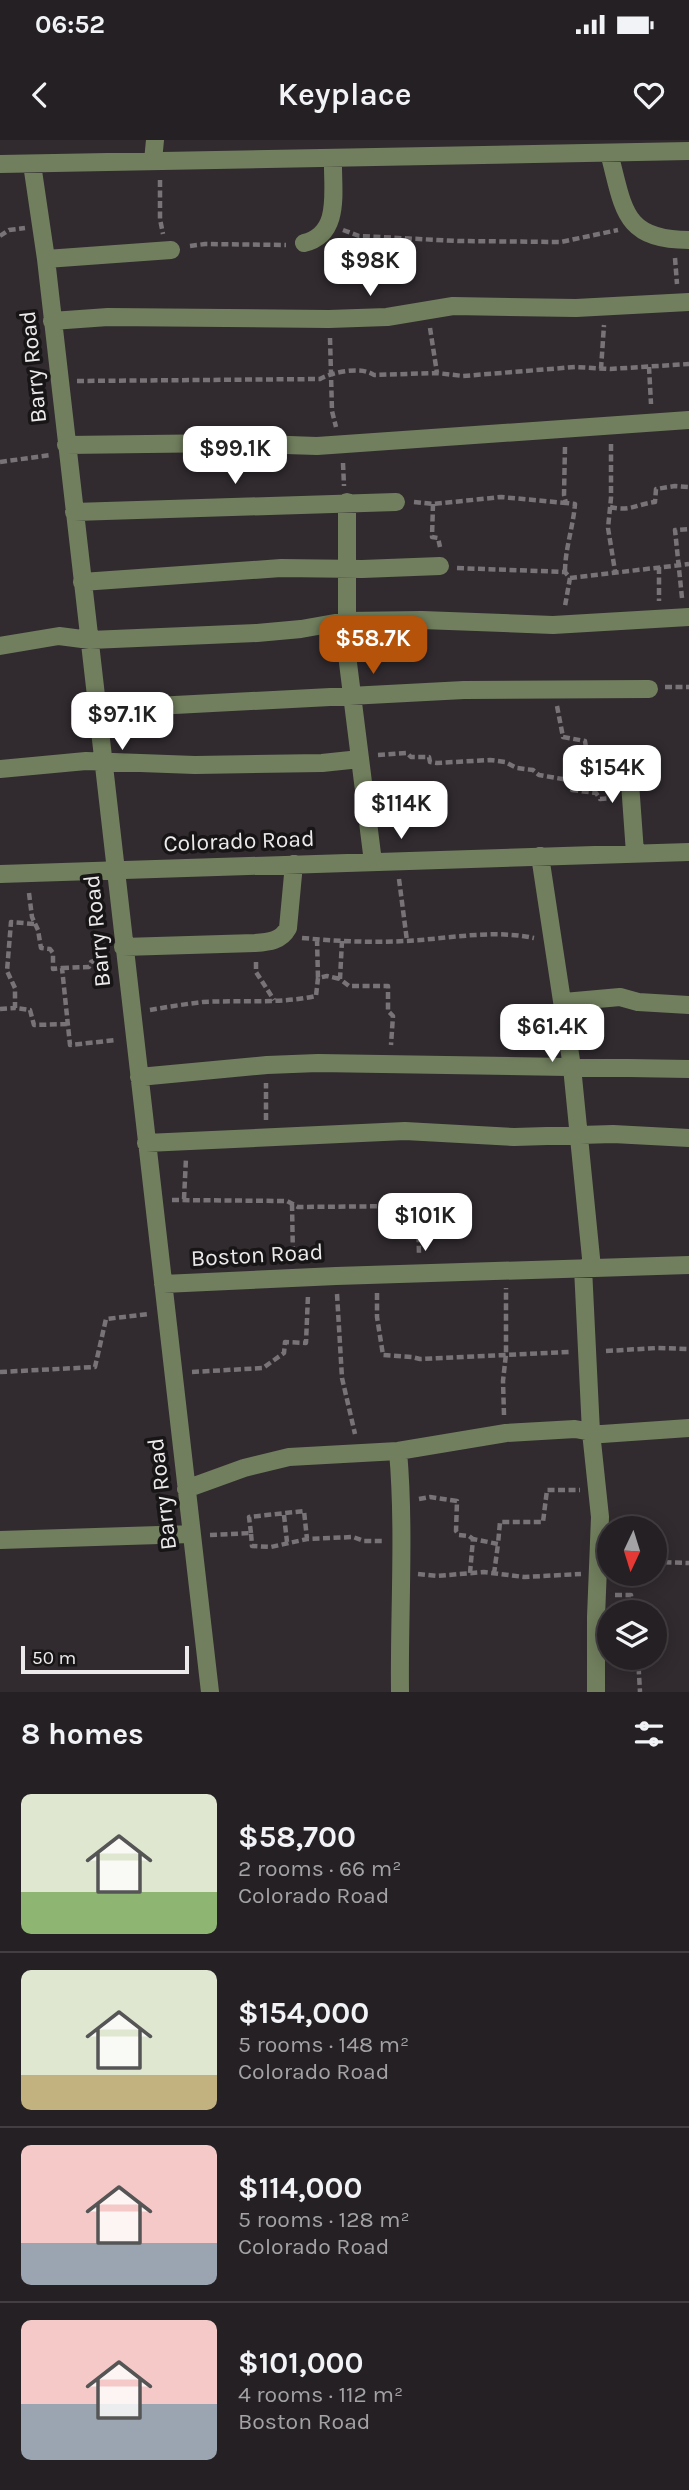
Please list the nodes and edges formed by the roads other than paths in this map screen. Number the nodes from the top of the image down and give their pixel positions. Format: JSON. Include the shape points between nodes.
{"nodes":[{"id":1,"x":156,"y":140,"type":"edge"},
{"id":2,"x":584,"y":147,"type":"edge"},
{"id":3,"x":689,"y":151,"type":"edge"},
{"id":4,"x":609,"y":153,"type":"junction"},
{"id":5,"x":332,"y":158,"type":"junction"},
{"id":6,"x":156,"y":161,"type":"junction"},
{"id":7,"x":0,"y":164,"type":"edge"},
{"id":8,"x":32,"y":164,"type":"junction"},
{"id":9,"x":681,"y":240,"type":"edge"},
{"id":10,"x":303,"y":243,"type":"road end"},
{"id":11,"x":171,"y":250,"type":"road end"},
{"id":12,"x":46,"y":259,"type":"junction"},
{"id":13,"x":684,"y":302,"type":"edge"},
{"id":14,"x":52,"y":321,"type":"junction"},
{"id":15,"x":689,"y":420,"type":"edge"},
{"id":16,"x":67,"y":449,"type":"junction"},
{"id":17,"x":347,"y":502,"type":"junction"},
{"id":18,"x":397,"y":502,"type":"road end"},
{"id":19,"x":74,"y":512,"type":"junction"},
{"id":20,"x":440,"y":566,"type":"road end"},
{"id":21,"x":346,"y":569,"type":"junction"},
{"id":22,"x":82,"y":582,"type":"junction"},
{"id":23,"x":686,"y":617,"type":"edge"},
{"id":24,"x":346,"y":621,"type":"junction"},
{"id":25,"x":90,"y":640,"type":"junction"},
{"id":26,"x":0,"y":646,"type":"edge"},
{"id":27,"x":649,"y":689,"type":"dead end"},
{"id":28,"x":352,"y":697,"type":"junction"},
{"id":29,"x":98,"y":709,"type":"junction"},
{"id":30,"x":628,"y":755,"type":"dead end"},
{"id":31,"x":360,"y":759,"type":"junction"},
{"id":32,"x":104,"y":761,"type":"junction"},
{"id":33,"x":0,"y":769,"type":"edge"},
{"id":34,"x":689,"y":852,"type":"edge"},
{"id":35,"x":635,"y":853,"type":"junction"},
{"id":36,"x":540,"y":856,"type":"junction"},
{"id":37,"x":373,"y":862,"type":"junction"},
{"id":38,"x":294,"y":864,"type":"junction"},
{"id":39,"x":115,"y":869,"type":"junction"},
{"id":40,"x":0,"y":874,"type":"edge"},
{"id":41,"x":124,"y":951,"type":"junction"},
{"id":42,"x":564,"y":1002,"type":"junction"},
{"id":43,"x":689,"y":1005,"type":"edge"},
{"id":44,"x":572,"y":1067,"type":"junction"},
{"id":45,"x":689,"y":1069,"type":"edge"},
{"id":46,"x":139,"y":1077,"type":"junction"},
{"id":47,"x":578,"y":1136,"type":"junction"},
{"id":48,"x":689,"y":1138,"type":"edge"},
{"id":49,"x":146,"y":1143,"type":"junction"},
{"id":50,"x":689,"y":1265,"type":"edge"},
{"id":51,"x":587,"y":1268,"type":"junction"},
{"id":52,"x":163,"y":1284,"type":"junction"},
{"id":53,"x":689,"y":1428,"type":"edge"},
{"id":54,"x":591,"y":1432,"type":"junction"},
{"id":55,"x":398,"y":1451,"type":"junction"},
{"id":56,"x":186,"y":1489,"type":"junction"},
{"id":57,"x":191,"y":1534,"type":"junction"},
{"id":58,"x":0,"y":1540,"type":"edge"},
{"id":59,"x":210,"y":1692,"type":"edge"},
{"id":60,"x":400,"y":1692,"type":"edge"},
{"id":61,"x":596,"y":1692,"type":"edge"}],
"edges":[{"from":1,"to":6,"type":"street"},
{"from":2,"to":4,"type":"street"},
{"from":2,"to":5,"type":"street"},
{"from":3,"to":4,"type":"street"},
{"from":4,"to":9,"type":"street","via":[[624,203],[638,228],[659,239]]},
{"from":5,"to":6,"type":"street"},
{"from":5,"to":10,"type":"street","via":[[330,223],[320,237]]},
{"from":6,"to":8,"type":"street"},
{"from":7,"to":8,"type":"street"},
{"from":8,"to":12,"type":"street","name":"Barry Road"},
{"from":11,"to":12,"type":"street"},
{"from":12,"to":14,"type":"street","name":"Barry Road"},
{"from":13,"to":14,"type":"street","via":[[602,307],[467,305],[387,317],[329,319],[108,317]]},
{"from":14,"to":16,"type":"street","name":"Barry Road"},
{"from":15,"to":16,"type":"street","via":[[300,446],[228,443]]},
{"from":16,"to":19,"type":"street","name":"Barry Road"},
{"from":17,"to":18,"type":"street"},
{"from":17,"to":19,"type":"street"},
{"from":17,"to":21,"type":"street"},
{"from":19,"to":22,"type":"street","name":"Barry Road"},
{"from":20,"to":21,"type":"street"},
{"from":21,"to":22,"type":"street","via":[[281,568]]},
{"from":21,"to":24,"type":"street"},
{"from":22,"to":25,"type":"street","name":"Barry Road"},
{"from":23,"to":24,"type":"street","via":[[564,625]]},
{"from":24,"to":25,"type":"street","via":[[279,631]]},
{"from":24,"to":28,"type":"street"},
{"from":25,"to":26,"type":"street","via":[[59,636]]},
{"from":25,"to":29,"type":"street","name":"Barry Road"},
{"from":27,"to":28,"type":"street","via":[[464,690]]},
{"from":28,"to":29,"type":"street"},
{"from":28,"to":31,"type":"street"},
{"from":29,"to":32,"type":"street","name":"Barry Road"},
{"from":30,"to":35,"type":"street"},
{"from":31,"to":32,"type":"street","via":[[195,765]]},
{"from":31,"to":37,"type":"street"},
{"from":32,"to":33,"type":"street"},
{"from":32,"to":39,"type":"street","name":"Barry Road"},
{"from":34,"to":35,"type":"street","name":"Colorado Road"},
{"from":35,"to":36,"type":"street","name":"Colorado Road"},
{"from":36,"to":37,"type":"street","name":"Colorado Road"},
{"from":36,"to":42,"type":"street"},
{"from":37,"to":38,"type":"street","name":"Colorado Road"},
{"from":38,"to":39,"type":"street","name":"Colorado Road"},
{"from":38,"to":41,"type":"street","via":[[290,920],[284,936],[269,942]]},
{"from":39,"to":40,"type":"street","name":"Colorado Road"},
{"from":39,"to":41,"type":"street","name":"Barry Road"},
{"from":41,"to":46,"type":"street","name":"Barry Road"},
{"from":42,"to":43,"type":"street","via":[[620,997]]},
{"from":42,"to":44,"type":"street"},
{"from":44,"to":45,"type":"street"},
{"from":44,"to":46,"type":"street","via":[[267,1065]]},
{"from":44,"to":47,"type":"street"},
{"from":46,"to":49,"type":"street","name":"Barry Road"},
{"from":47,"to":48,"type":"street"},
{"from":47,"to":49,"type":"street","via":[[405,1131]]},
{"from":47,"to":51,"type":"street"},
{"from":49,"to":52,"type":"street","name":"Barry Road"},
{"from":50,"to":51,"type":"street","name":"Boston Road"},
{"from":51,"to":52,"type":"street","name":"Boston Road"},
{"from":51,"to":54,"type":"street"},
{"from":52,"to":56,"type":"street","name":"Barry Road"},
{"from":53,"to":54,"type":"street"},
{"from":54,"to":55,"type":"street","via":[[506,1433]]},
{"from":54,"to":61,"type":"street","via":[[600,1543]]},
{"from":55,"to":56,"type":"street","via":[[289,1457]]},
{"from":55,"to":60,"type":"street","via":[[402,1498]]},
{"from":56,"to":57,"type":"street","name":"Barry Road"},
{"from":57,"to":58,"type":"street"},
{"from":57,"to":59,"type":"street","name":"Barry Road"}]}
